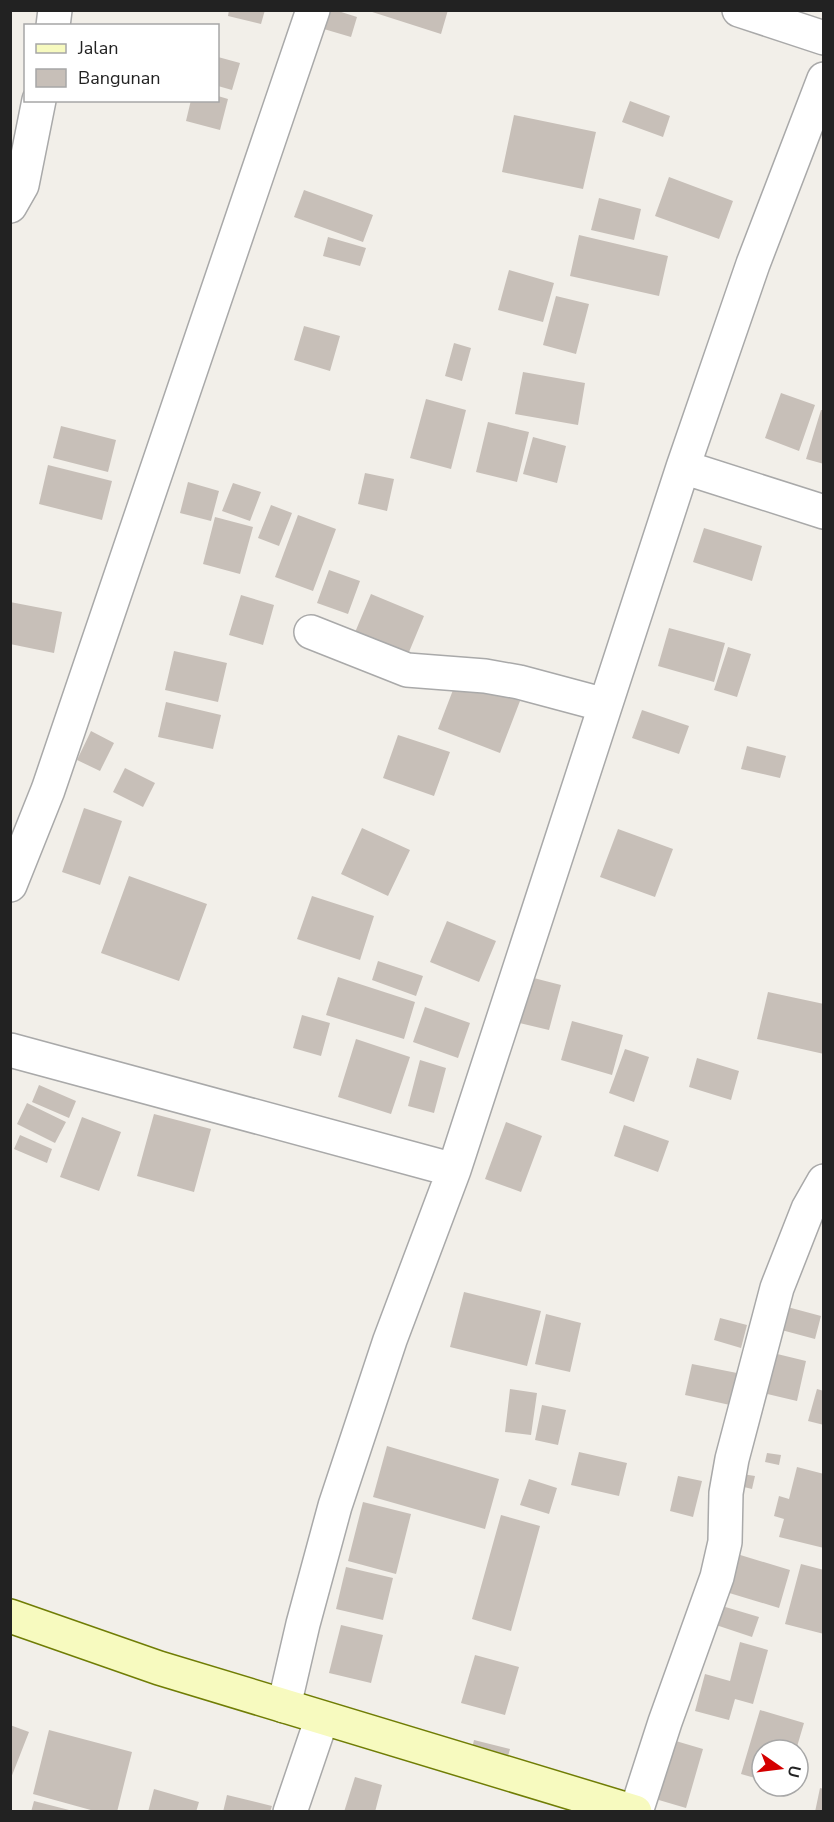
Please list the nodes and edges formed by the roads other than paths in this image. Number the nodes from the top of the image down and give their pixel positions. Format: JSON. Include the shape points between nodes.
{"nodes":[{"id":1,"x":313,"y":10,"type":"edge"},
{"id":2,"x":739,"y":10,"type":"edge"},
{"id":3,"x":824,"y":39,"type":"edge"},
{"id":4,"x":824,"y":79,"type":"edge"},
{"id":5,"x":39,"y":102,"type":"edge"},
{"id":6,"x":10,"y":206,"type":"edge"},
{"id":7,"x":683,"y":467,"type":"junction"},
{"id":8,"x":824,"y":512,"type":"edge"},
{"id":9,"x":311,"y":632,"type":"dead end"},
{"id":10,"x":605,"y":705,"type":"junction"},
{"id":11,"x":10,"y":885,"type":"edge"},
{"id":12,"x":10,"y":1050,"type":"edge"},
{"id":13,"x":454,"y":1170,"type":"junction"},
{"id":14,"x":824,"y":1181,"type":"edge"},
{"id":15,"x":10,"y":1616,"type":"edge"},
{"id":16,"x":284,"y":1706,"type":"junction"},
{"id":17,"x":322,"y":1718,"type":"junction"},
{"id":18,"x":290,"y":1812,"type":"edge"},
{"id":19,"x":635,"y":1812,"type":"edge"}],
"edges":[{"from":1,"to":11,"type":"street","via":[[55,767]]},
{"from":2,"to":3,"type":"street"},
{"from":4,"to":7,"type":"street","via":[[753,264]]},
{"from":5,"to":6,"type":"street","via":[[22,185]]},
{"from":7,"to":8,"type":"street"},
{"from":7,"to":10,"type":"street"},
{"from":9,"to":10,"type":"street","via":[[407,670],[519,682]]},
{"from":10,"to":13,"type":"street"},
{"from":12,"to":13,"type":"street"},
{"from":13,"to":16,"type":"street","via":[[390,1340],[335,1506]]},
{"from":14,"to":19,"type":"street","via":[[808,1209],[777,1288],[732,1459],[717,1577]]},
{"from":15,"to":16,"type":"main road"},
{"from":16,"to":17,"type":"main road"},
{"from":17,"to":18,"type":"street"},
{"from":17,"to":19,"type":"main road"}]}
